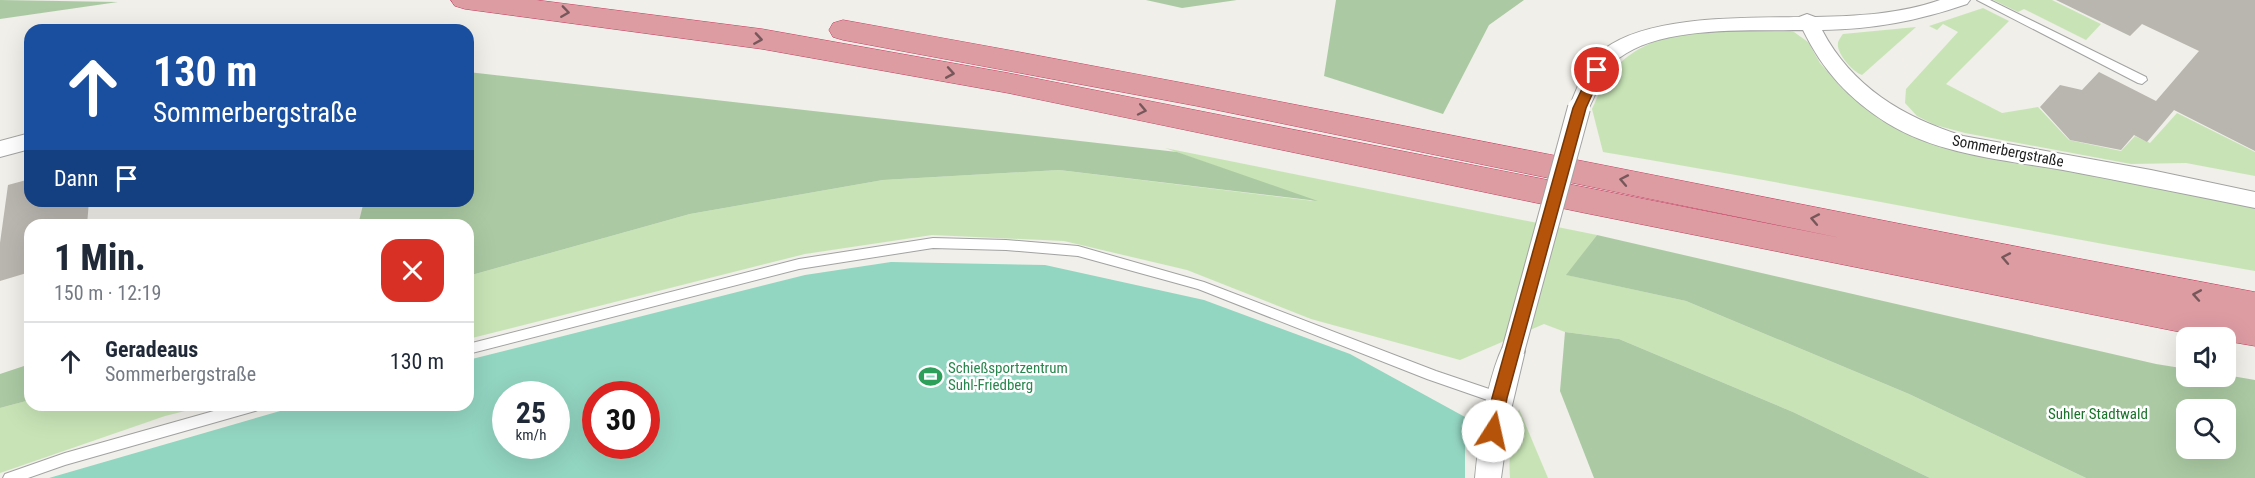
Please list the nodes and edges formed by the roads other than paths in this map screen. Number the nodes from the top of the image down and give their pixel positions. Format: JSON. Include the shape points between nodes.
{"nodes":[{"id":1,"x":465,"y":0,"type":"edge"},
{"id":2,"x":641,"y":0,"type":"edge"},
{"id":3,"x":1960,"y":0,"type":"edge"},
{"id":4,"x":1982,"y":0,"type":"edge"},
{"id":5,"x":1807,"y":20,"type":"junction"},
{"id":6,"x":2142,"y":80,"type":"dead end"},
{"id":7,"x":24,"y":143,"type":"edge"},
{"id":8,"x":0,"y":149,"type":"edge"},
{"id":9,"x":2255,"y":200,"type":"edge"},
{"id":10,"x":2255,"y":306,"type":"edge"},
{"id":11,"x":2255,"y":332,"type":"edge"},
{"id":12,"x":474,"y":347,"type":"edge"},
{"id":13,"x":1499,"y":398,"type":"junction"},
{"id":14,"x":234,"y":411,"type":"edge"},
{"id":15,"x":10,"y":478,"type":"edge"},
{"id":16,"x":1488,"y":478,"type":"edge"}],
"edges":[{"from":1,"to":11,"type":"highway","one_way":true,"via":[[762,39],[1008,83]]},
{"from":10,"to":2,"type":"highway","one_way":true,"via":[[1024,62],[778,19]]},
{"from":3,"to":5,"type":"street","via":[[1902,17]]},
{"from":4,"to":6,"type":"lane"},
{"from":5,"to":9,"type":"street","name":"Sommerbergstraße","via":[[1844,79],[1895,118],[1928,133],[1962,144]]},
{"from":5,"to":13,"type":"street","bridge":true,"via":[[1716,20],[1680,25],[1631,41],[1612,53],[1597,70],[1580,108]]},
{"from":7,"to":8,"type":"street"},
{"from":12,"to":13,"type":"lane","via":[[799,264],[933,243],[1006,245],[1078,251],[1200,285]]},
{"from":13,"to":16,"type":"street"},
{"from":14,"to":15,"type":"lane"}]}
